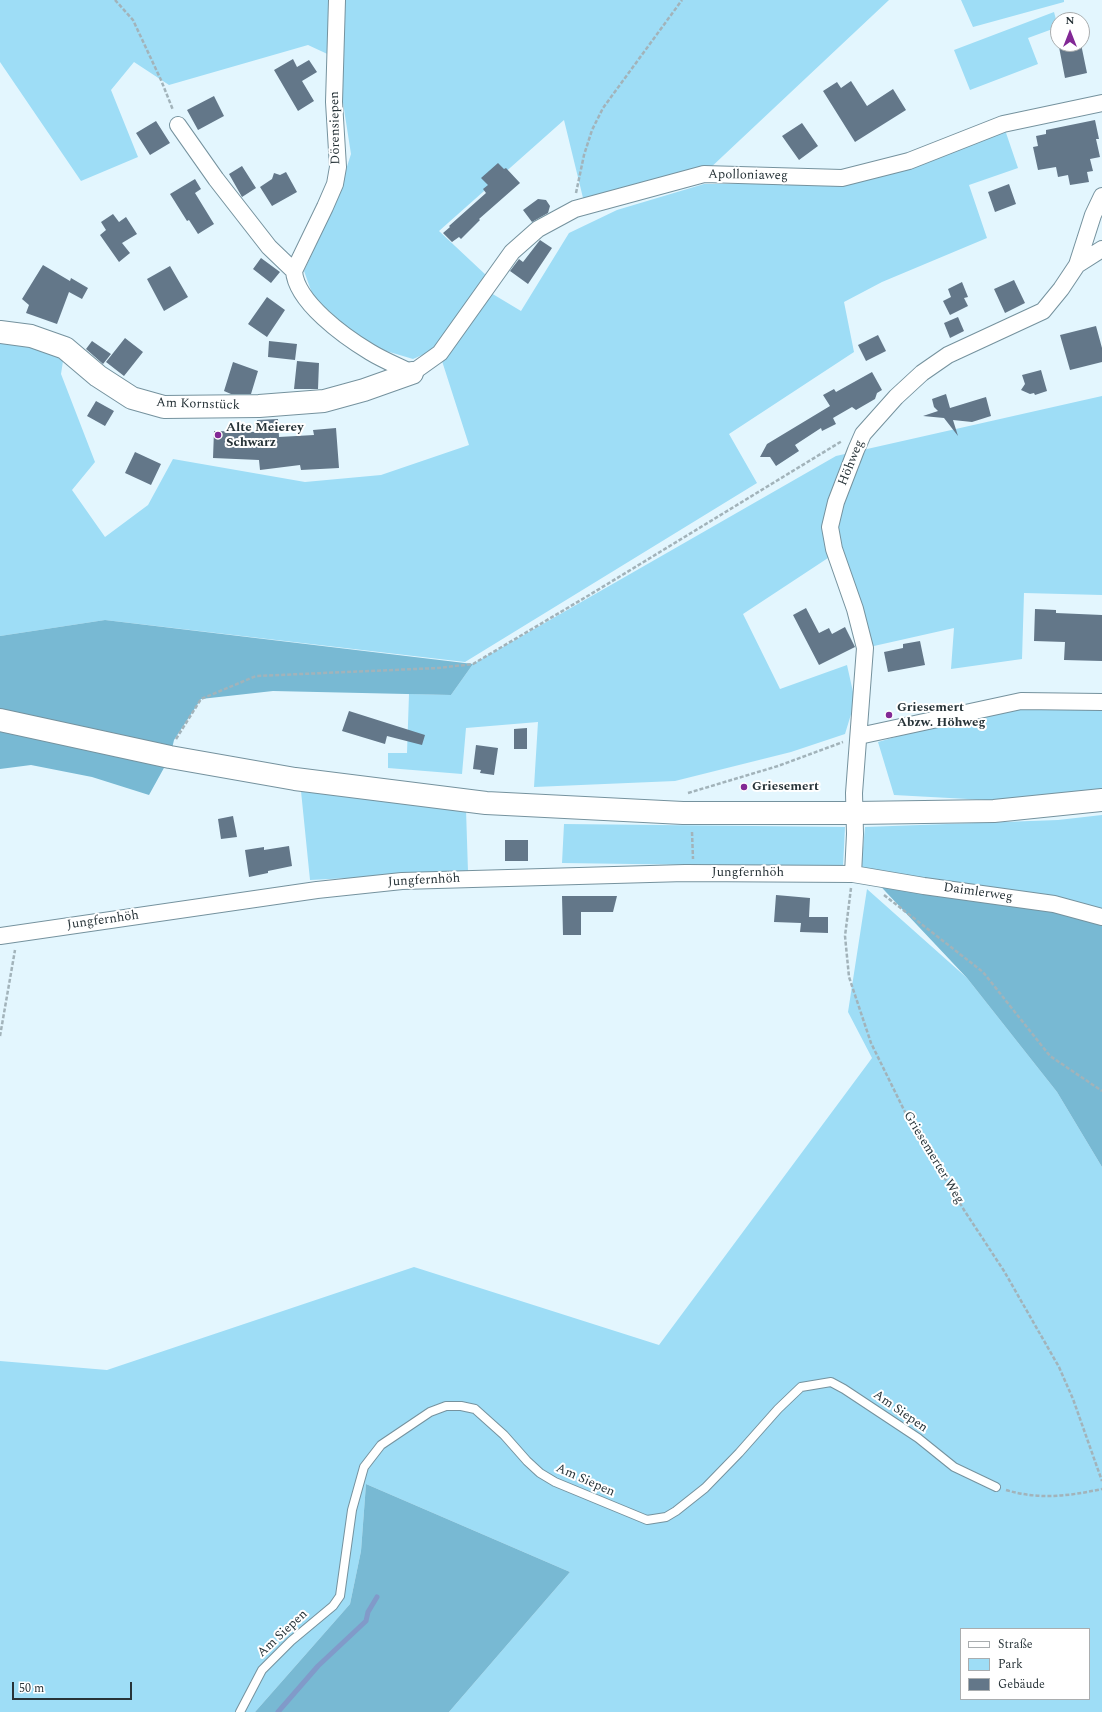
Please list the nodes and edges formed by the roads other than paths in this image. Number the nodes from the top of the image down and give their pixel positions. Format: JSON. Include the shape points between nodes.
{"nodes":[{"id":1,"x":337,"y":0,"type":"edge"},
{"id":2,"x":1102,"y":103,"type":"edge"},
{"id":3,"x":178,"y":125,"type":"road end"},
{"id":4,"x":1102,"y":196,"type":"edge"},
{"id":5,"x":1102,"y":249,"type":"edge"},
{"id":6,"x":1077,"y":265,"type":"junction"},
{"id":7,"x":294,"y":271,"type":"junction"},
{"id":8,"x":0,"y":332,"type":"edge"},
{"id":9,"x":412,"y":372,"type":"junction"},
{"id":10,"x":1102,"y":702,"type":"edge"},
{"id":11,"x":0,"y":720,"type":"edge"},
{"id":12,"x":859,"y":736,"type":"junction"},
{"id":13,"x":1102,"y":800,"type":"edge"},
{"id":14,"x":854,"y":814,"type":"junction"},
{"id":15,"x":852,"y":874,"type":"junction"},
{"id":16,"x":1102,"y":917,"type":"edge"},
{"id":17,"x":0,"y":936,"type":"edge"},
{"id":18,"x":996,"y":1487,"type":"road end"},
{"id":19,"x":240,"y":1712,"type":"edge"}],
"edges":[{"from":1,"to":7,"type":"street","name":"Dörensiepen","via":[[334,102],[338,167],[335,184]]},
{"from":2,"to":9,"type":"street","name":"Apolloniaweg","via":[[1003,124],[909,161],[842,178],[704,174],[575,209],[538,229],[512,252],[440,352]]},
{"from":3,"to":7,"type":"street","via":[[269,247]]},
{"from":4,"to":6,"type":"street","name":"Höhweg"},
{"from":5,"to":6,"type":"street"},
{"from":6,"to":12,"type":"street","name":"Höhweg","via":[[1042,311],[941,360],[922,373],[896,397],[864,434],[856,450],[836,502],[830,527],[834,549],[866,648]]},
{"from":7,"to":9,"type":"street","via":[[295,279],[308,301],[336,329],[370,352]]},
{"from":8,"to":9,"type":"main road","name":"Am Kornstück","via":[[31,336],[65,348],[98,376],[132,398],[164,407],[259,406],[324,401],[364,390]]},
{"from":10,"to":12,"type":"street","via":[[1021,701]]},
{"from":11,"to":14,"type":"main road","via":[[170,757],[295,779],[470,802],[683,814]]},
{"from":12,"to":14,"type":"street","name":"Höhweg"},
{"from":13,"to":14,"type":"main road","via":[[994,811]]},
{"from":14,"to":15,"type":"street"},
{"from":15,"to":16,"type":"street","name":"Daimlerweg","via":[[1054,904]]},
{"from":15,"to":17,"type":"street","name":"Jungfernhöh","via":[[677,874],[402,882],[317,890]]},
{"from":18,"to":19,"type":"lane","name":"Am Siepen","via":[[954,1467],[918,1438],[844,1389],[831,1382],[817,1383],[801,1387],[705,1488],[666,1517],[647,1520],[555,1482],[540,1473],[475,1409],[446,1406],[430,1412],[381,1445],[364,1467],[352,1510],[340,1596],[333,1606],[291,1641],[262,1670]]}]}
